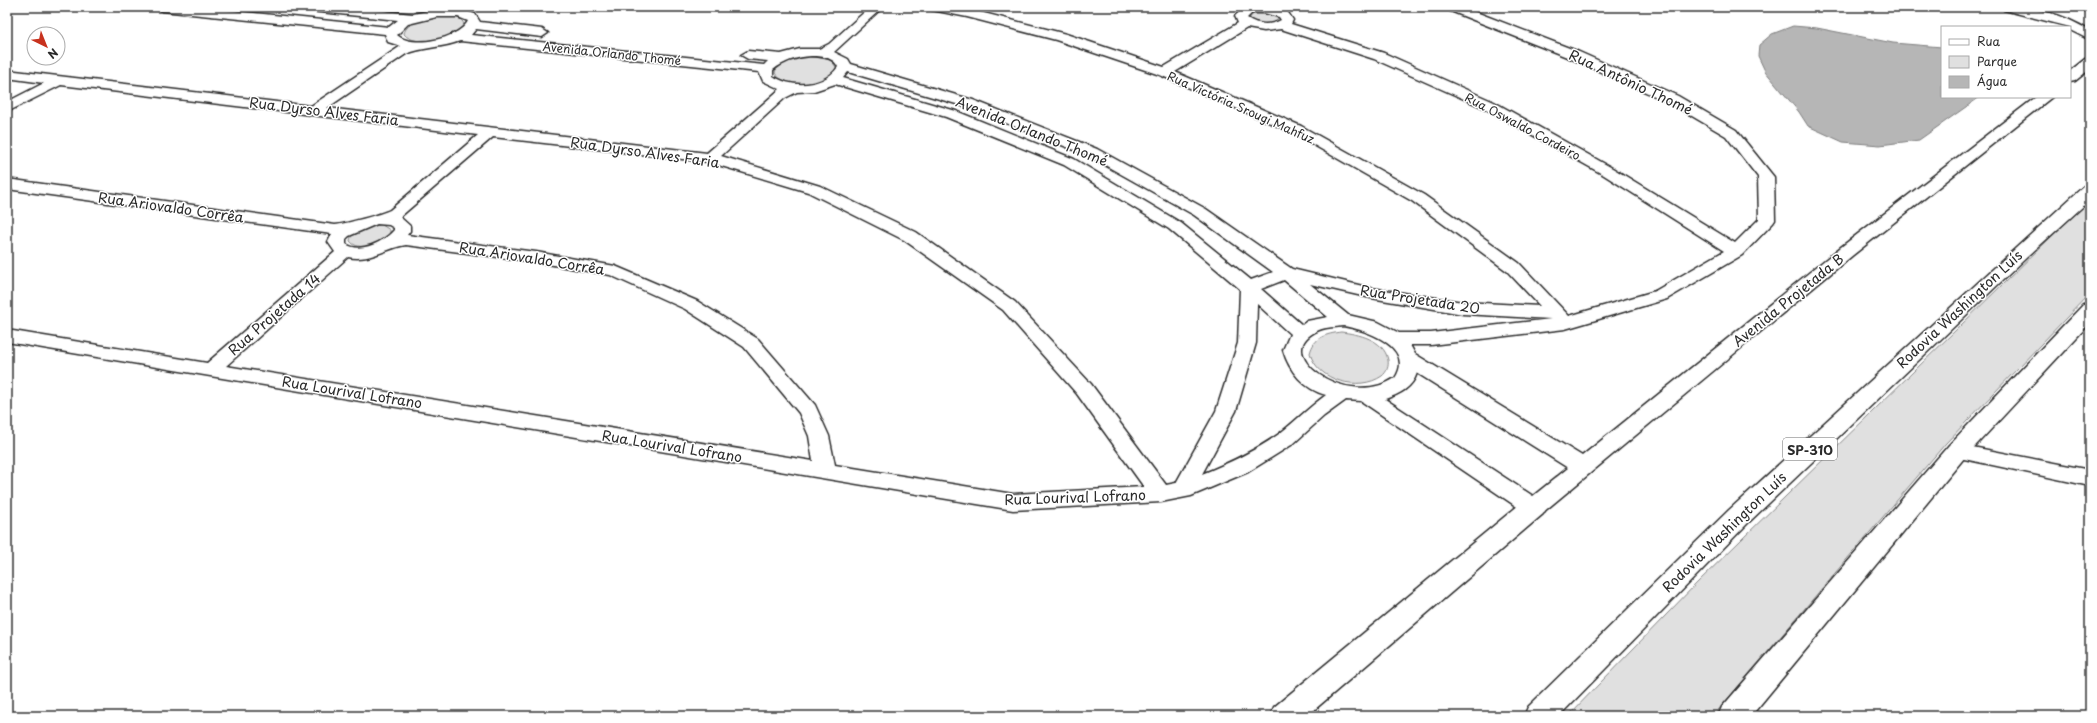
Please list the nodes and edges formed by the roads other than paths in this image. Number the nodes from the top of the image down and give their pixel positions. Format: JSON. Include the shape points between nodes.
{"nodes":[{"id":1,"x":162,"y":7,"type":"edge"},
{"id":2,"x":310,"y":7,"type":"edge"},
{"id":3,"x":877,"y":7,"type":"edge"},
{"id":4,"x":936,"y":7,"type":"edge"},
{"id":5,"x":1452,"y":7,"type":"edge"},
{"id":6,"x":2008,"y":7,"type":"edge"},
{"id":7,"x":2053,"y":7,"type":"edge"},
{"id":8,"x":458,"y":10,"type":"edge"},
{"id":9,"x":2040,"y":13,"type":"junction"},
{"id":10,"x":1243,"y":16,"type":"edge"},
{"id":11,"x":1282,"y":16,"type":"edge"},
{"id":12,"x":415,"y":18,"type":"junction"},
{"id":13,"x":473,"y":25,"type":"junction"},
{"id":14,"x":392,"y":31,"type":"junction"},
{"id":15,"x":552,"y":34,"type":"dead end"},
{"id":16,"x":2090,"y":36,"type":"edge"},
{"id":17,"x":457,"y":37,"type":"junction"},
{"id":18,"x":615,"y":40,"type":"dead end"},
{"id":19,"x":408,"y":47,"type":"junction"},
{"id":20,"x":829,"y":52,"type":"junction"},
{"id":21,"x":780,"y":58,"type":"junction"},
{"id":22,"x":2090,"y":62,"type":"edge"},
{"id":23,"x":845,"y":67,"type":"junction"},
{"id":24,"x":767,"y":69,"type":"junction"},
{"id":25,"x":1165,"y":72,"type":"junction"},
{"id":26,"x":7,"y":74,"type":"edge"},
{"id":27,"x":2071,"y":77,"type":"edge"},
{"id":28,"x":59,"y":80,"type":"junction"},
{"id":29,"x":834,"y":80,"type":"junction"},
{"id":30,"x":786,"y":90,"type":"junction"},
{"id":31,"x":2044,"y":98,"type":"edge"},
{"id":32,"x":7,"y":108,"type":"edge"},
{"id":33,"x":315,"y":110,"type":"junction"},
{"id":34,"x":491,"y":131,"type":"junction"},
{"id":35,"x":710,"y":158,"type":"junction"},
{"id":36,"x":7,"y":184,"type":"edge"},
{"id":37,"x":2090,"y":190,"type":"edge"},
{"id":38,"x":392,"y":217,"type":"junction"},
{"id":39,"x":341,"y":231,"type":"junction"},
{"id":40,"x":399,"y":239,"type":"junction"},
{"id":41,"x":1736,"y":251,"type":"junction"},
{"id":42,"x":345,"y":254,"type":"junction"},
{"id":43,"x":1286,"y":272,"type":"junction"},
{"id":44,"x":1249,"y":287,"type":"junction"},
{"id":45,"x":2090,"y":310,"type":"edge"},
{"id":46,"x":1560,"y":318,"type":"junction"},
{"id":47,"x":1343,"y":320,"type":"junction"},
{"id":48,"x":1300,"y":333,"type":"junction"},
{"id":49,"x":7,"y":336,"type":"edge"},
{"id":50,"x":1403,"y":349,"type":"junction"},
{"id":51,"x":211,"y":369,"type":"junction"},
{"id":52,"x":1333,"y":391,"type":"junction"},
{"id":53,"x":1367,"y":396,"type":"junction"},
{"id":54,"x":1958,"y":451,"type":"junction"},
{"id":55,"x":1583,"y":467,"type":"junction"},
{"id":56,"x":826,"y":472,"type":"junction"},
{"id":57,"x":2090,"y":478,"type":"edge"},
{"id":58,"x":1183,"y":490,"type":"junction"},
{"id":59,"x":1161,"y":494,"type":"junction"},
{"id":60,"x":1534,"y":507,"type":"junction"},
{"id":61,"x":1285,"y":716,"type":"edge"},
{"id":62,"x":1538,"y":716,"type":"edge"},
{"id":63,"x":1733,"y":716,"type":"edge"}],
"edges":[{"from":1,"to":14,"type":"street"},
{"from":2,"to":12,"type":"street"},
{"from":3,"to":20,"type":"street"},
{"from":4,"to":25,"type":"street","name":"Rua Victória Srougi Mahfuz","via":[[1061,37]]},
{"from":5,"to":41,"type":"street","name":"Rua Antônio Thomé","via":[[1572,54],[1673,99],[1731,133],[1766,177],[1767,220]]},
{"from":6,"to":9,"type":"street"},
{"from":7,"to":9,"type":"street"},
{"from":8,"to":12,"type":"street"},
{"from":8,"to":13,"type":"street","via":[[471,18]]},
{"from":9,"to":16,"type":"street","via":[[2071,25]]},
{"from":10,"to":11,"type":"street"},
{"from":10,"to":11,"type":"street","via":[[1268,28]]},
{"from":10,"to":25,"type":"street"},
{"from":11,"to":41,"type":"street","name":"Rua Oswaldo Cordeiro","via":[[1489,105],[1609,172]]},
{"from":12,"to":14,"type":"street"},
{"from":13,"to":15,"type":"street","name":"Avenida Orlando Thomé"},
{"from":13,"to":17,"type":"street"},
{"from":14,"to":19,"type":"street","via":[[393,40]]},
{"from":17,"to":19,"type":"street","via":[[438,43]]},
{"from":17,"to":24,"type":"street","name":"Avenida Orlando Thomé"},
{"from":18,"to":21,"type":"street","name":"Avenida Orlando Thomé"},
{"from":19,"to":33,"type":"street"},
{"from":20,"to":21,"type":"street","via":[[800,53]]},
{"from":20,"to":23,"type":"street","via":[[843,62]]},
{"from":21,"to":24,"type":"street"},
{"from":22,"to":27,"type":"street"},
{"from":23,"to":29,"type":"street","via":[[842,74]]},
{"from":23,"to":43,"type":"street","name":"Avenida Orlando Thomé","via":[[968,103],[1092,152],[1200,212]]},
{"from":24,"to":30,"type":"street","via":[[766,75],[769,79]]},
{"from":25,"to":46,"type":"street","name":"Rua Victória Srougi Mahfuz","via":[[1296,129],[1418,198],[1513,268]]},
{"from":26,"to":28,"type":"street","name":"Rua Dyrso Alves Faria"},
{"from":28,"to":32,"type":"street"},
{"from":28,"to":33,"type":"street","name":"Rua Dyrso Alves Faria"},
{"from":29,"to":30,"type":"street"},
{"from":29,"to":44,"type":"street","name":"Avenida Orlando Thomé","via":[[951,114],[1069,162],[1175,226]]},
{"from":30,"to":35,"type":"street"},
{"from":31,"to":55,"type":"street","name":"Avenida Projetada B","via":[[1847,251]]},
{"from":33,"to":34,"type":"street","name":"Rua Dyrso Alves Faria"},
{"from":34,"to":35,"type":"street","name":"Rua Dyrso Alves Faria"},
{"from":34,"to":38,"type":"street"},
{"from":35,"to":59,"type":"street","name":"Rua Dyrso Alves Faria","via":[[828,195],[910,236],[1009,306],[1084,389]]},
{"from":36,"to":39,"type":"street","name":"Rua Ariovaldo Corrêa"},
{"from":37,"to":62,"type":"highway","name":"Rodovia Washington Luís","number":"SP-310","via":[[1738,517]]},
{"from":38,"to":39,"type":"street","via":[[366,221]]},
{"from":38,"to":40,"type":"street","via":[[402,226]]},
{"from":39,"to":42,"type":"street","via":[[337,244]]},
{"from":40,"to":42,"type":"street","via":[[373,250]]},
{"from":40,"to":56,"type":"street","name":"Rua Ariovaldo Corrêa","via":[[536,257],[615,271],[691,305],[750,343],[808,410],[819,436]]},
{"from":41,"to":46,"type":"street","name":"Rua Antônio Thomé","via":[[1661,295]]},
{"from":42,"to":51,"type":"street","name":"Rua Projetada 14"},
{"from":43,"to":44,"type":"street"},
{"from":43,"to":46,"type":"street","name":"Rua Projetada 20","via":[[1371,293],[1463,308]]},
{"from":43,"to":47,"type":"street","name":"Avenida Orlando Thomé"},
{"from":44,"to":48,"type":"street","name":"Avenida Orlando Thomé"},
{"from":44,"to":58,"type":"street","via":[[1247,343],[1226,411]]},
{"from":45,"to":54,"type":"highway"},
{"from":46,"to":50,"type":"street","name":"Rua Antônio Thomé","via":[[1431,339]]},
{"from":47,"to":48,"type":"street","via":[[1326,321]]},
{"from":47,"to":50,"type":"street","via":[[1362,323],[1380,330]]},
{"from":48,"to":52,"type":"street","via":[[1292,349],[1297,367],[1308,379]]},
{"from":49,"to":51,"type":"street","name":"Rua Lourival Lofrano"},
{"from":50,"to":53,"type":"street","via":[[1409,372],[1401,384],[1386,392]]},
{"from":50,"to":55,"type":"street"},
{"from":51,"to":56,"type":"street","name":"Rua Lourival Lofrano"},
{"from":52,"to":53,"type":"street"},
{"from":52,"to":58,"type":"street","name":"Rua Lourival Lofrano","via":[[1317,411],[1286,439],[1241,467]]},
{"from":53,"to":60,"type":"street"},
{"from":54,"to":57,"type":"street"},
{"from":54,"to":63,"type":"highway"},
{"from":55,"to":60,"type":"street","name":"Avenida Projetada B"},
{"from":56,"to":59,"type":"street","name":"Rua Lourival Lofrano","via":[[1013,502]]},
{"from":58,"to":59,"type":"street","name":"Rua Lourival Lofrano"},
{"from":60,"to":61,"type":"highway"}]}
